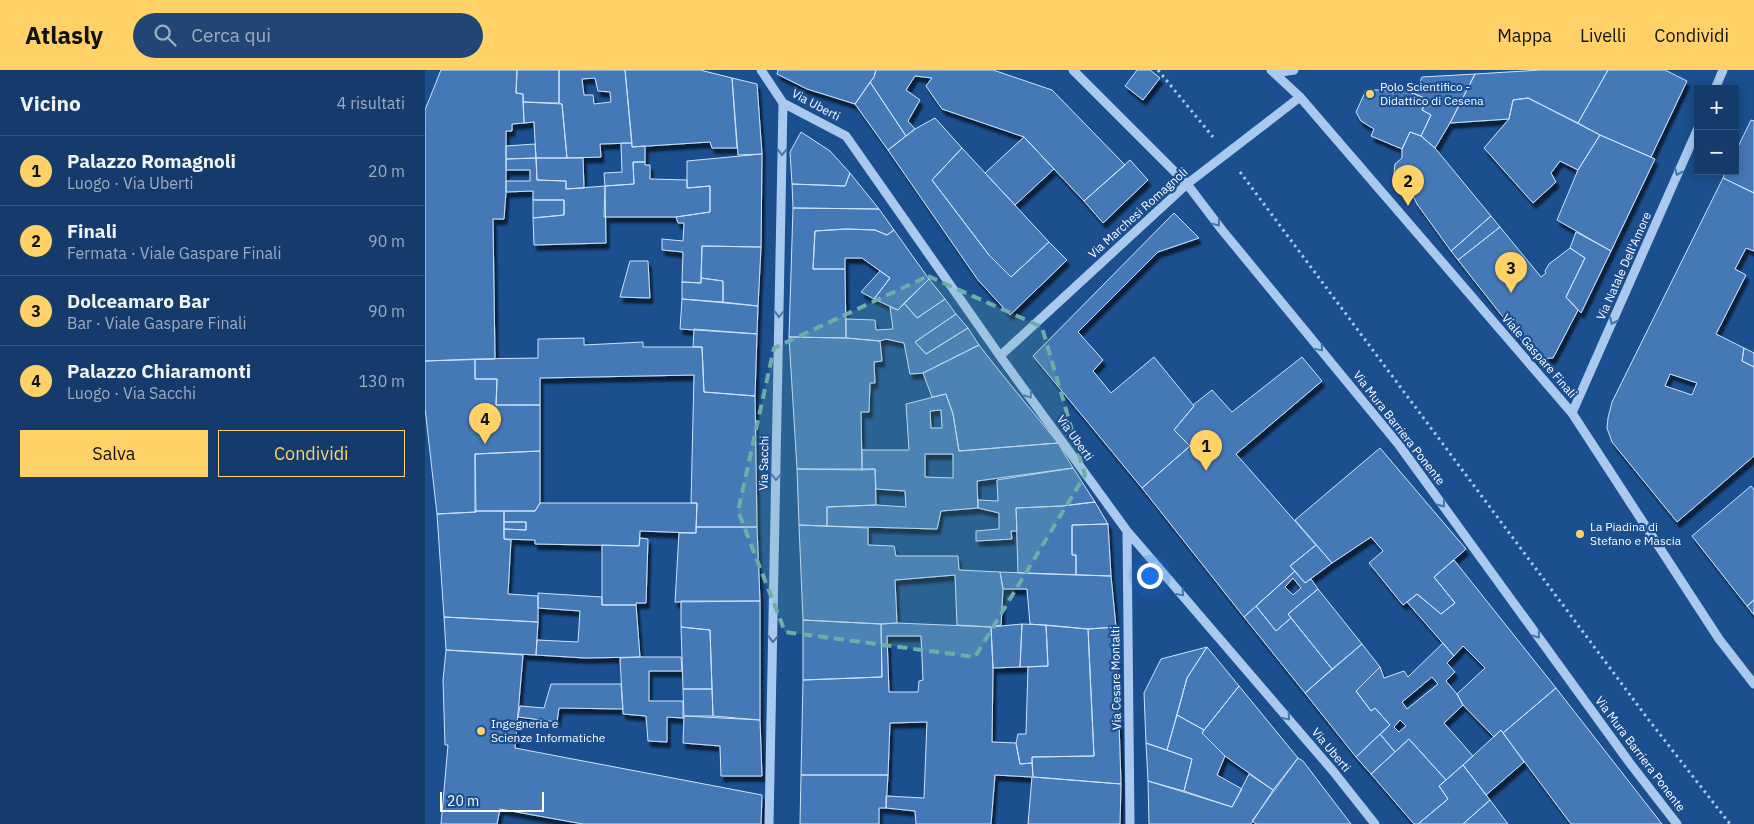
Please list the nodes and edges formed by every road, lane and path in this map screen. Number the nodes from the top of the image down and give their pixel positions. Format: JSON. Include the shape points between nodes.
{"nodes":[{"id":1,"x":761,"y":70,"type":"edge"},
{"id":2,"x":1073,"y":70,"type":"edge"},
{"id":3,"x":1158,"y":70,"type":"edge"},
{"id":4,"x":1294,"y":70,"type":"edge"},
{"id":5,"x":1723,"y":70,"type":"edge"},
{"id":6,"x":1274,"y":71,"type":"edge"},
{"id":7,"x":1717,"y":85,"type":"edge"},
{"id":8,"x":1300,"y":97,"type":"junction"},
{"id":9,"x":783,"y":103,"type":"junction"},
{"id":10,"x":1697,"y":130,"type":"edge"},
{"id":11,"x":1227,"y":154,"type":"junction"},
{"id":12,"x":1187,"y":184,"type":"junction"},
{"id":13,"x":1000,"y":356,"type":"junction"},
{"id":14,"x":1572,"y":413,"type":"junction"},
{"id":15,"x":1127,"y":531,"type":"junction"},
{"id":16,"x":1754,"y":684,"type":"edge"},
{"id":17,"x":769,"y":824,"type":"edge"},
{"id":18,"x":1130,"y":824,"type":"edge"},
{"id":19,"x":1375,"y":824,"type":"edge"},
{"id":20,"x":1677,"y":824,"type":"edge"},
{"id":21,"x":1731,"y":824,"type":"edge"}],
"edges":[{"from":1,"to":9,"type":"street","name":"Via Uberti"},
{"from":2,"to":12,"type":"street","name":"Via Mura Barriera Ponente"},
{"from":3,"to":11,"type":"path"},
{"from":4,"to":6,"type":"street"},
{"from":5,"to":7,"type":"street"},
{"from":6,"to":8,"type":"street","name":"Viale Gaspare Finali"},
{"from":8,"to":11,"type":"street","name":"Via Marchesi Romagnoli"},
{"from":8,"to":14,"type":"street","name":"Viale Gaspare Finali"},
{"from":9,"to":13,"type":"street","name":"Via Uberti","via":[[846,136]]},
{"from":9,"to":17,"type":"street","name":"Via Sacchi","one_way":true},
{"from":10,"to":14,"type":"street","name":"Via Natale Dell'Amore","one_way":true},
{"from":11,"to":12,"type":"street","name":"Via Marchesi Romagnoli"},
{"from":11,"to":21,"type":"path","via":[[1648,719]]},
{"from":12,"to":13,"type":"street","name":"Via Marchesi Romagnoli"},
{"from":12,"to":20,"type":"street","name":"Via Mura Barriera Ponente","one_way":true,"via":[[1399,444]]},
{"from":13,"to":15,"type":"street","name":"Via Uberti","one_way":true},
{"from":14,"to":16,"type":"street","name":"Viale Gaspare Finali","via":[[1719,639]]},
{"from":15,"to":18,"type":"street","name":"Via Cesare Montalti"},
{"from":15,"to":19,"type":"street","name":"Via Uberti","one_way":true,"via":[[1333,770]]}]}
